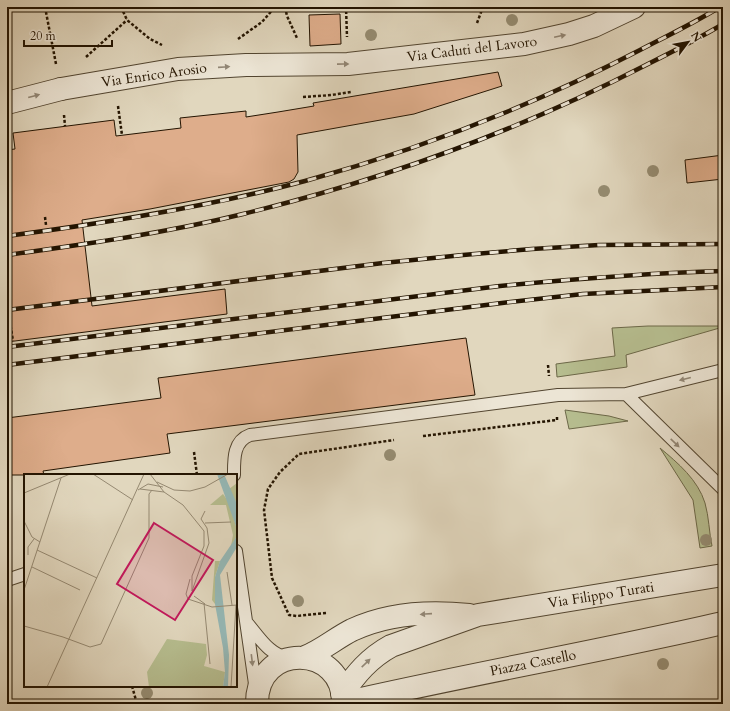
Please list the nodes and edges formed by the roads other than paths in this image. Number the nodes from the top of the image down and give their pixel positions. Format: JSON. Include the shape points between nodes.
{"nodes":[{"id":1,"x":634,"y":7,"type":"edge"},
{"id":2,"x":304,"y":64,"type":"joint"},
{"id":3,"x":7,"y":103,"type":"edge"},
{"id":4,"x":723,"y":370,"type":"edge"},
{"id":5,"x":626,"y":394,"type":"junction"},
{"id":6,"x":234,"y":474,"type":"edge"},
{"id":7,"x":723,"y":489,"type":"edge"},
{"id":8,"x":237,"y":559,"type":"edge"},
{"id":9,"x":24,"y":574,"type":"edge"},
{"id":10,"x":723,"y":575,"type":"edge"},
{"id":11,"x":7,"y":580,"type":"edge"},
{"id":12,"x":478,"y":615,"type":"junction"},
{"id":13,"x":246,"y":622,"type":"junction"},
{"id":14,"x":723,"y":623,"type":"edge"},
{"id":15,"x":297,"y":658,"type":"junction"},
{"id":16,"x":342,"y":700,"type":"edge"},
{"id":17,"x":257,"y":701,"type":"edge"}],
"edges":[{"from":2,"to":1,"type":"street","name":"Via Caduti del Lavoro","one_way":true,"via":[[348,64],[524,44],[582,30]]},
{"from":3,"to":2,"type":"street","name":"Via Enrico Arosio","one_way":true,"via":[[61,89],[178,69]]},
{"from":4,"to":5,"type":"lane","one_way":true},
{"from":5,"to":6,"type":"lane","via":[[558,395],[250,435],[242,439],[237,446]]},
{"from":5,"to":7,"type":"lane","one_way":true},
{"from":8,"to":13,"type":"lane"},
{"from":9,"to":11,"type":"lane"},
{"from":10,"to":12,"type":"street","name":"Via Filippo Turati"},
{"from":12,"to":15,"type":"street","name":"Via Filippo Turati","one_way":true,"via":[[425,613],[376,620]]},
{"from":16,"to":12,"type":"street","name":"Via Filippo Turati","one_way":true,"via":[[362,667],[380,652]]},
{"from":13,"to":15,"type":"lane","via":[[270,650],[283,658]]},
{"from":13,"to":17,"type":"lane","one_way":true},
{"from":14,"to":16,"type":"street","name":"Piazza Castello","via":[[659,638]]},
{"from":15,"to":16,"type":"street","via":[[317,661],[332,671],[338,681]]},
{"from":15,"to":17,"type":"street","name":"Via Filippo Turati","via":[[281,661],[267,671],[260,683]]}]}
